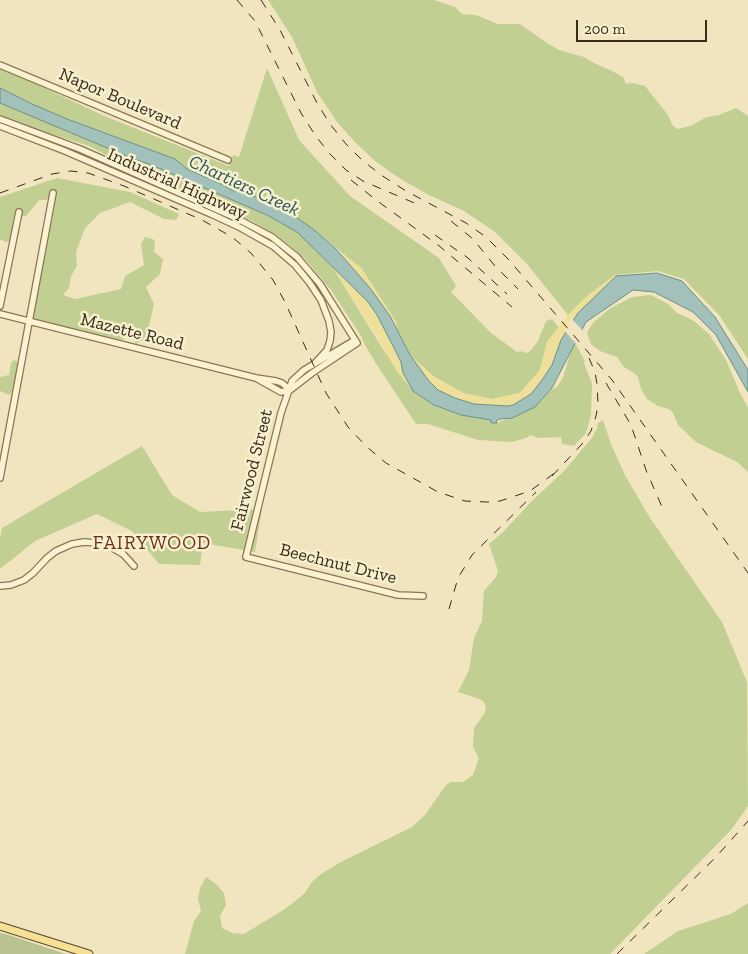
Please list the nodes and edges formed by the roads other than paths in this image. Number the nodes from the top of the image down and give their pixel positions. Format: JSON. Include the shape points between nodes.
{"nodes":[{"id":1,"x":0,"y":65,"type":"edge"},
{"id":2,"x":0,"y":119,"type":"edge"},
{"id":3,"x":0,"y":126,"type":"edge"},
{"id":4,"x":228,"y":160,"type":"dead end"},
{"id":5,"x":53,"y":193,"type":"dead end"},
{"id":6,"x":19,"y":212,"type":"dead end"},
{"id":7,"x":0,"y":306,"type":"edge"},
{"id":8,"x":0,"y":314,"type":"edge"},
{"id":9,"x":29,"y":323,"type":"junction"},
{"id":10,"x":356,"y":341,"type":"junction"},
{"id":11,"x":315,"y":363,"type":"junction"},
{"id":12,"x":290,"y":390,"type":"junction"},
{"id":13,"x":2,"y":459,"type":"edge"},
{"id":14,"x":0,"y":478,"type":"edge"},
{"id":15,"x":246,"y":557,"type":"joint"},
{"id":16,"x":134,"y":566,"type":"dead end"},
{"id":17,"x":0,"y":586,"type":"edge"},
{"id":18,"x":423,"y":596,"type":"dead end"},
{"id":19,"x":0,"y":926,"type":"edge"},
{"id":20,"x":89,"y":954,"type":"edge"}],
"edges":[{"from":1,"to":4,"type":"street","name":"Napor Boulevard"},
{"from":2,"to":10,"type":"street","name":"Industrial Highway","via":[[96,156],[272,236],[308,269]]},
{"from":3,"to":11,"type":"street","name":"Industrial Highway","via":[[97,164],[255,235],[272,246],[295,265],[321,300],[329,321],[331,336],[327,350]]},
{"from":5,"to":9,"type":"street"},
{"from":6,"to":7,"type":"street"},
{"from":8,"to":9,"type":"street","name":"Mazette Road"},
{"from":9,"to":12,"type":"street","name":"Mazette Road","via":[[256,378],[281,392]]},
{"from":9,"to":13,"type":"street"},
{"from":10,"to":11,"type":"street","name":"Fairwood Street"},
{"from":10,"to":12,"type":"street","name":"Fairwood Street"},
{"from":11,"to":12,"type":"street","name":"Fairwood Street","via":[[295,378]]},
{"from":12,"to":15,"type":"street","name":"Fairwood Street","via":[[281,413]]},
{"from":13,"to":14,"type":"street"},
{"from":15,"to":18,"type":"street","name":"Beechnut Drive","via":[[398,595]]},
{"from":16,"to":17,"type":"street","via":[[111,547],[91,542],[78,543],[52,554],[24,580]]},
{"from":19,"to":20,"type":"main road"}]}
